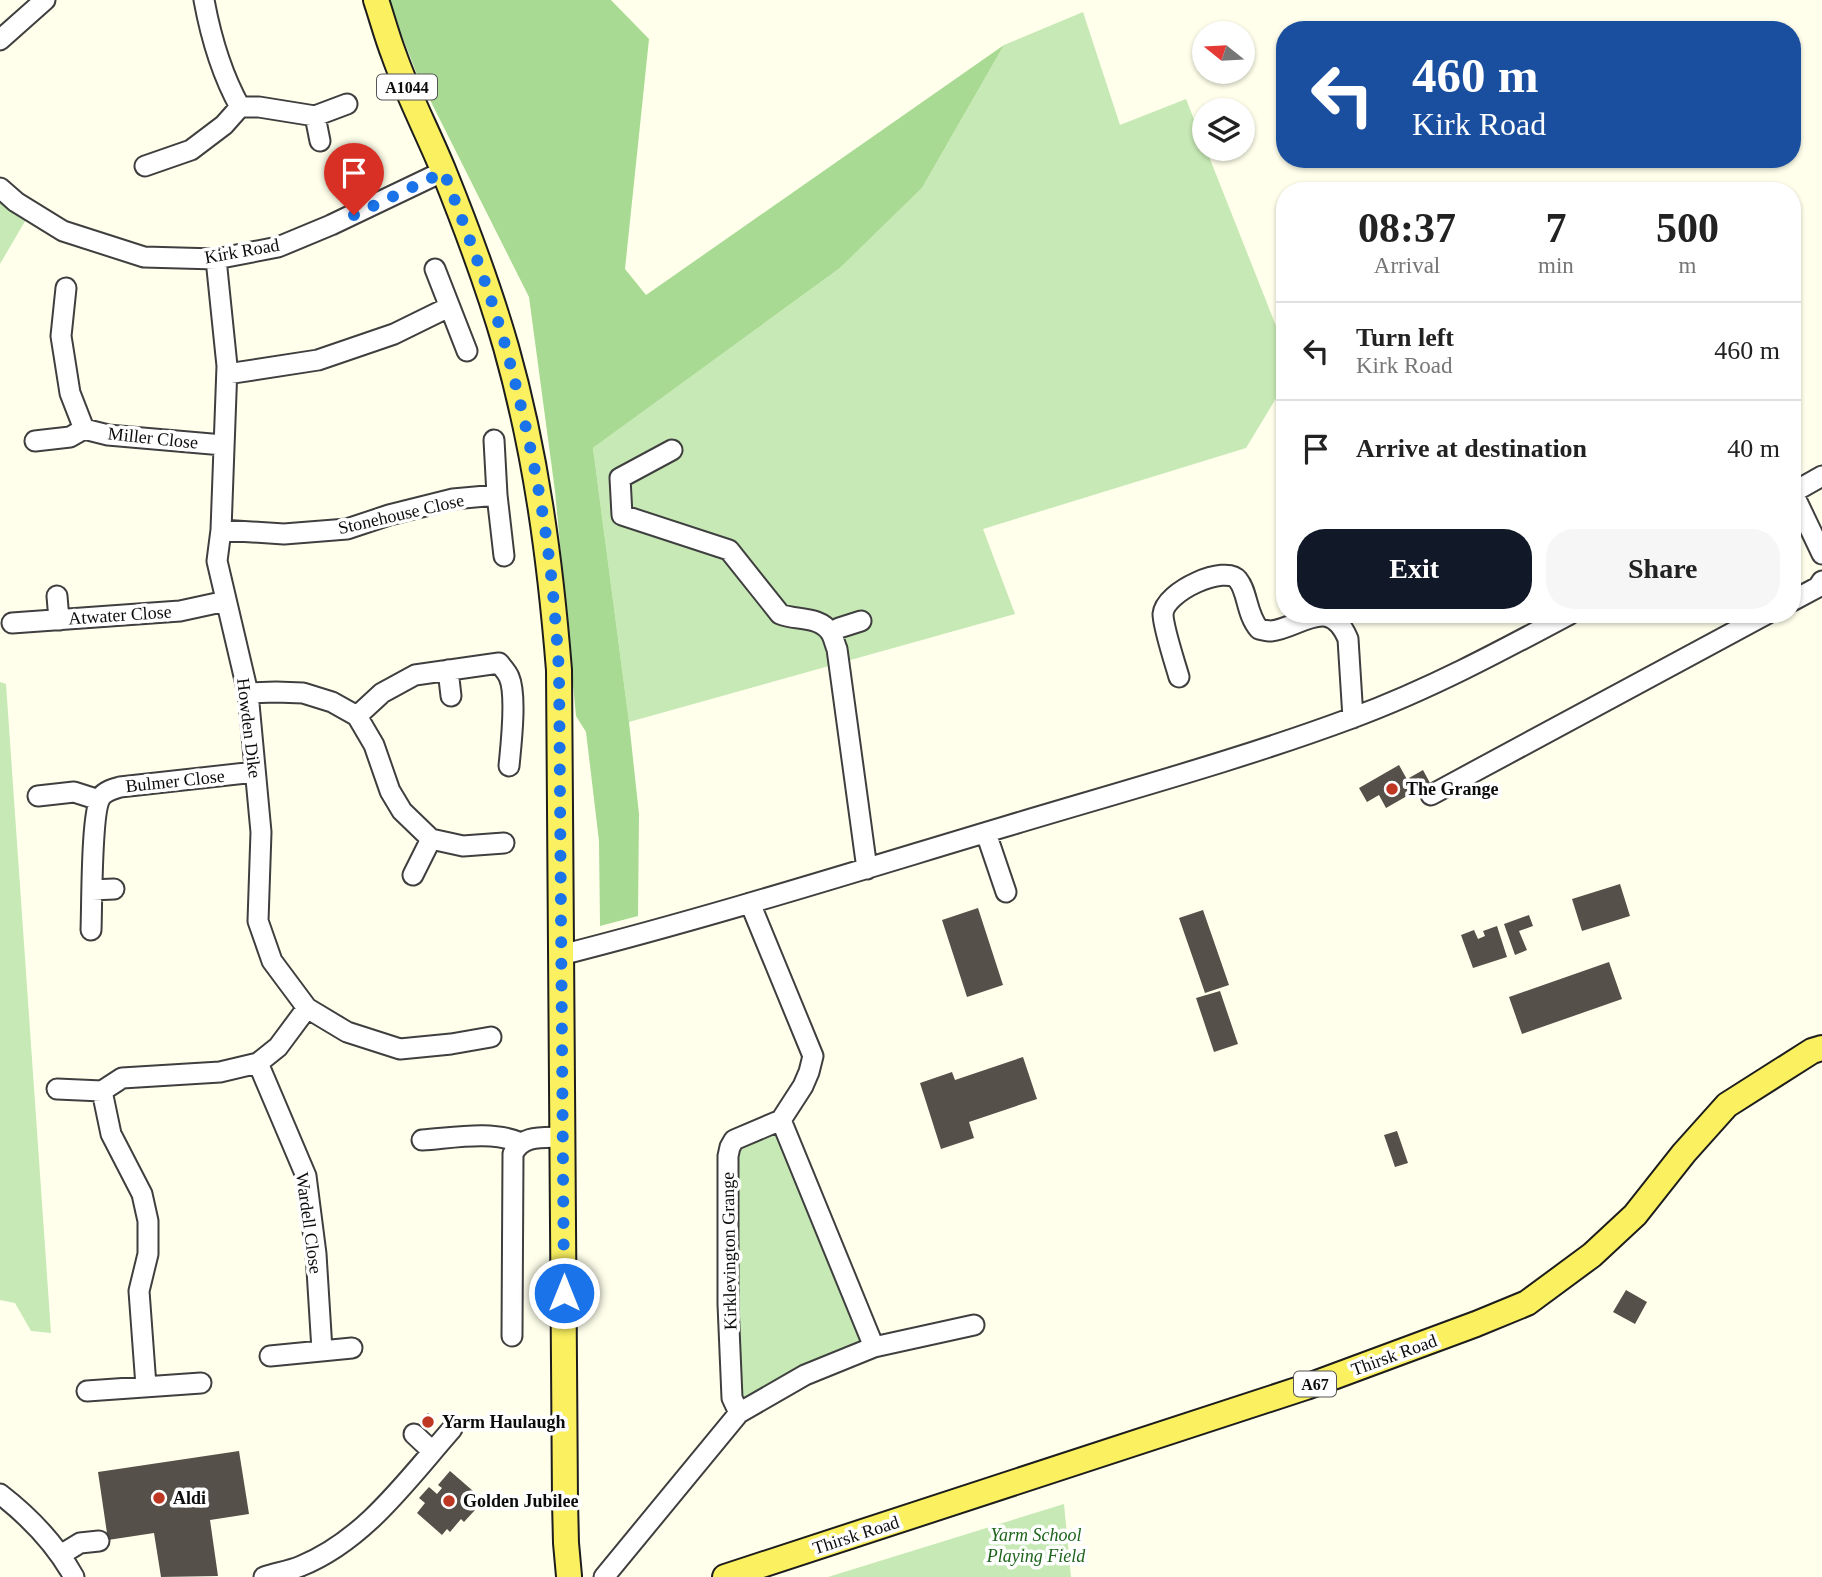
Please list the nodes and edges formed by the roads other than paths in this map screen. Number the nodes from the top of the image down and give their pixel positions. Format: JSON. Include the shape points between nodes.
{"nodes":[{"id":1,"x":45,"y":0,"type":"edge"},
{"id":2,"x":204,"y":0,"type":"edge"},
{"id":3,"x":376,"y":0,"type":"edge"},
{"id":4,"x":0,"y":40,"type":"edge"},
{"id":5,"x":347,"y":104,"type":"dead end"},
{"id":6,"x":240,"y":107,"type":"junction"},
{"id":7,"x":315,"y":116,"type":"junction"},
{"id":8,"x":320,"y":141,"type":"dead end"},
{"id":9,"x":145,"y":166,"type":"dead end"},
{"id":10,"x":444,"y":172,"type":"junction"},
{"id":11,"x":0,"y":188,"type":"edge"},
{"id":12,"x":216,"y":259,"type":"junction"},
{"id":13,"x":435,"y":269,"type":"dead end"},
{"id":14,"x":66,"y":288,"type":"dead end"},
{"id":15,"x":449,"y":307,"type":"junction"},
{"id":16,"x":467,"y":351,"type":"dead end"},
{"id":17,"x":227,"y":374,"type":"junction"},
{"id":18,"x":84,"y":429,"type":"junction"},
{"id":19,"x":494,"y":440,"type":"dead end"},
{"id":20,"x":35,"y":441,"type":"dead end"},
{"id":21,"x":223,"y":445,"type":"junction"},
{"id":22,"x":671,"y":450,"type":"dead end"},
{"id":23,"x":1822,"y":476,"type":"edge"},
{"id":24,"x":1801,"y":488,"type":"edge"},
{"id":25,"x":496,"y":495,"type":"junction"},
{"id":26,"x":1801,"y":511,"type":"edge"},
{"id":27,"x":221,"y":530,"type":"junction"},
{"id":28,"x":1822,"y":554,"type":"edge"},
{"id":29,"x":504,"y":556,"type":"dead end"},
{"id":30,"x":1822,"y":581,"type":"edge"},
{"id":31,"x":57,"y":596,"type":"dead end"},
{"id":32,"x":1801,"y":596,"type":"edge"},
{"id":33,"x":226,"y":601,"type":"junction"},
{"id":34,"x":59,"y":620,"type":"junction"},
{"id":35,"x":862,"y":621,"type":"dead end"},
{"id":36,"x":12,"y":623,"type":"dead end"},
{"id":37,"x":1294,"y":623,"type":"edge"},
{"id":38,"x":1338,"y":623,"type":"edge"},
{"id":39,"x":1553,"y":623,"type":"edge"},
{"id":40,"x":1750,"y":623,"type":"edge"},
{"id":41,"x":831,"y":633,"type":"junction"},
{"id":42,"x":449,"y":670,"type":"junction"},
{"id":43,"x":1179,"y":677,"type":"dead end"},
{"id":44,"x":248,"y":693,"type":"junction"},
{"id":45,"x":451,"y":696,"type":"dead end"},
{"id":46,"x":357,"y":716,"type":"junction"},
{"id":47,"x":1353,"y":718,"type":"junction"},
{"id":48,"x":509,"y":766,"type":"dead end"},
{"id":49,"x":255,"y":772,"type":"junction"},
{"id":50,"x":1431,"y":794,"type":"dead end"},
{"id":51,"x":38,"y":796,"type":"dead end"},
{"id":52,"x":99,"y":800,"type":"junction"},
{"id":53,"x":986,"y":833,"type":"junction"},
{"id":54,"x":431,"y":839,"type":"junction"},
{"id":55,"x":504,"y":843,"type":"dead end"},
{"id":56,"x":867,"y":869,"type":"junction"},
{"id":57,"x":413,"y":875,"type":"dead end"},
{"id":58,"x":114,"y":889,"type":"dead end"},
{"id":59,"x":92,"y":890,"type":"junction"},
{"id":60,"x":1006,"y":892,"type":"dead end"},
{"id":61,"x":750,"y":903,"type":"junction"},
{"id":62,"x":91,"y":930,"type":"dead end"},
{"id":63,"x":561,"y":955,"type":"junction"},
{"id":64,"x":307,"y":1008,"type":"junction"},
{"id":65,"x":480,"y":1045,"type":"dead end"},
{"id":66,"x":1822,"y":1048,"type":"edge"},
{"id":67,"x":258,"y":1063,"type":"junction"},
{"id":68,"x":57,"y":1089,"type":"dead end"},
{"id":69,"x":102,"y":1091,"type":"junction"},
{"id":70,"x":781,"y":1121,"type":"junction"},
{"id":71,"x":563,"y":1137,"type":"junction"},
{"id":72,"x":422,"y":1140,"type":"dead end"},
{"id":73,"x":521,"y":1143,"type":"junction"},
{"id":74,"x":974,"y":1325,"type":"dead end"},
{"id":75,"x":512,"y":1336,"type":"dead end"},
{"id":76,"x":874,"y":1347,"type":"junction"},
{"id":77,"x":352,"y":1348,"type":"dead end"},
{"id":78,"x":322,"y":1350,"type":"junction"},
{"id":79,"x":270,"y":1356,"type":"dead end"},
{"id":80,"x":201,"y":1382,"type":"dead end"},
{"id":81,"x":146,"y":1386,"type":"junction"},
{"id":82,"x":87,"y":1391,"type":"dead end"},
{"id":83,"x":739,"y":1413,"type":"junction"},
{"id":84,"x":452,"y":1429,"type":"dead end"},
{"id":85,"x":414,"y":1434,"type":"dead end"},
{"id":86,"x":432,"y":1451,"type":"junction"},
{"id":87,"x":0,"y":1494,"type":"edge"},
{"id":88,"x":99,"y":1541,"type":"dead end"},
{"id":89,"x":62,"y":1554,"type":"junction"},
{"id":90,"x":606,"y":1574,"type":"edge"},
{"id":91,"x":74,"y":1577,"type":"edge"},
{"id":92,"x":264,"y":1577,"type":"edge"},
{"id":93,"x":556,"y":1577,"type":"edge"},
{"id":94,"x":571,"y":1577,"type":"edge"},
{"id":95,"x":725,"y":1577,"type":"edge"}],
"edges":[{"from":1,"to":4,"type":"street"},
{"from":2,"to":6,"type":"street","via":[[214,46]]},
{"from":3,"to":10,"type":"main road","number":"A1044","via":[[394,57]]},
{"from":5,"to":7,"type":"street"},
{"from":6,"to":7,"type":"street"},
{"from":6,"to":9,"type":"street","via":[[191,150]]},
{"from":7,"to":8,"type":"street"},
{"from":10,"to":12,"type":"street","name":"Kirk Road","via":[[278,247]]},
{"from":10,"to":63,"type":"main road","number":"A1044","via":[[505,346],[539,492],[559,670]]},
{"from":11,"to":12,"type":"street","name":"Kirk Road","via":[[74,235],[144,257]]},
{"from":12,"to":17,"type":"street","name":"Howden Dike"},
{"from":13,"to":15,"type":"street"},
{"from":14,"to":18,"type":"street","name":"Miller Close","via":[[61,336],[70,393]]},
{"from":15,"to":16,"type":"street"},
{"from":15,"to":17,"type":"street","via":[[394,334],[317,360]]},
{"from":17,"to":21,"type":"street","name":"Howden Dike"},
{"from":18,"to":20,"type":"street","name":"Miller Close","via":[[70,437]]},
{"from":18,"to":21,"type":"street","name":"Miller Close"},
{"from":19,"to":25,"type":"street"},
{"from":21,"to":27,"type":"street","name":"Howden Dike"},
{"from":22,"to":41,"type":"street","via":[[620,478],[622,515],[729,550],[780,614],[811,619]]},
{"from":23,"to":24,"type":"street"},
{"from":25,"to":27,"type":"street","name":"Stonehouse Close","via":[[453,499],[347,529],[284,534]]},
{"from":25,"to":29,"type":"street"},
{"from":26,"to":28,"type":"street"},
{"from":27,"to":33,"type":"street","name":"Howden Dike","via":[[218,561]]},
{"from":30,"to":32,"type":"street"},
{"from":31,"to":34,"type":"street"},
{"from":33,"to":34,"type":"street","name":"Atwater Close","via":[[180,611]]},
{"from":33,"to":44,"type":"street","name":"Howden Dike"},
{"from":34,"to":36,"type":"street","name":"Atwater Close"},
{"from":35,"to":41,"type":"street"},
{"from":37,"to":43,"type":"street","via":[[1271,631],[1259,629],[1232,575],[1215,576],[1182,589],[1168,601],[1163,614]]},
{"from":38,"to":47,"type":"street","via":[[1348,639]]},
{"from":39,"to":47,"type":"street","via":[[1451,677]]},
{"from":40,"to":50,"type":"street"},
{"from":41,"to":56,"type":"street","via":[[837,649]]},
{"from":42,"to":45,"type":"street"},
{"from":42,"to":46,"type":"street","via":[[415,675],[382,693]]},
{"from":42,"to":48,"type":"street","via":[[499,663],[508,674],[513,727]]},
{"from":44,"to":46,"type":"street","via":[[303,693]]},
{"from":44,"to":49,"type":"street","name":"Howden Dike"},
{"from":46,"to":54,"type":"street","via":[[402,811]]},
{"from":47,"to":53,"type":"street"},
{"from":49,"to":52,"type":"street","name":"Bulmer Close","via":[[120,787]]},
{"from":49,"to":64,"type":"street","name":"Howden Dike","via":[[261,832],[258,921],[272,961]]},
{"from":51,"to":52,"type":"street","via":[[74,792]]},
{"from":52,"to":59,"type":"street"},
{"from":53,"to":56,"type":"street"},
{"from":53,"to":60,"type":"street"},
{"from":54,"to":55,"type":"street","via":[[463,846]]},
{"from":54,"to":57,"type":"street"},
{"from":56,"to":61,"type":"street"},
{"from":58,"to":59,"type":"street"},
{"from":59,"to":62,"type":"street"},
{"from":61,"to":63,"type":"street"},
{"from":61,"to":70,"type":"street","via":[[813,1056],[803,1086]]},
{"from":63,"to":71,"type":"main road","number":"A1044"},
{"from":64,"to":65,"type":"street","name":"Howden Dike","via":[[347,1032],[400,1049]]},
{"from":64,"to":67,"type":"street","via":[[278,1047]]},
{"from":66,"to":95,"type":"main road","name":"Thirsk Road","number":"A67","via":[[1727,1105],[1635,1214],[1592,1255],[1527,1303],[1306,1387]]},
{"from":67,"to":69,"type":"street","via":[[220,1072],[122,1078]]},
{"from":67,"to":78,"type":"street","name":"Wardell Close","via":[[306,1176]]},
{"from":68,"to":69,"type":"street"},
{"from":69,"to":81,"type":"street","via":[[111,1134],[142,1194],[148,1221],[148,1254],[139,1291]]},
{"from":70,"to":76,"type":"street"},
{"from":70,"to":83,"type":"street","name":"Kirklevington Grange","via":[[734,1140],[728,1156],[732,1398]]},
{"from":71,"to":73,"type":"street","via":[[531,1138]]},
{"from":71,"to":94,"type":"main road","number":"A1044","via":[[565,1501]]},
{"from":72,"to":73,"type":"street","via":[[488,1136]]},
{"from":73,"to":75,"type":"street","via":[[513,1161]]},
{"from":74,"to":76,"type":"street"},
{"from":76,"to":83,"type":"street","via":[[805,1375]]},
{"from":77,"to":78,"type":"street"},
{"from":78,"to":79,"type":"street"},
{"from":80,"to":81,"type":"street"},
{"from":81,"to":82,"type":"street"},
{"from":83,"to":90,"type":"street"},
{"from":84,"to":86,"type":"street"},
{"from":85,"to":86,"type":"street"},
{"from":86,"to":92,"type":"street","via":[[368,1524],[301,1566]]},
{"from":87,"to":89,"type":"street","via":[[25,1513]]},
{"from":88,"to":89,"type":"street"},
{"from":89,"to":91,"type":"street"},
{"from":93,"to":94,"type":"main road"}]}
